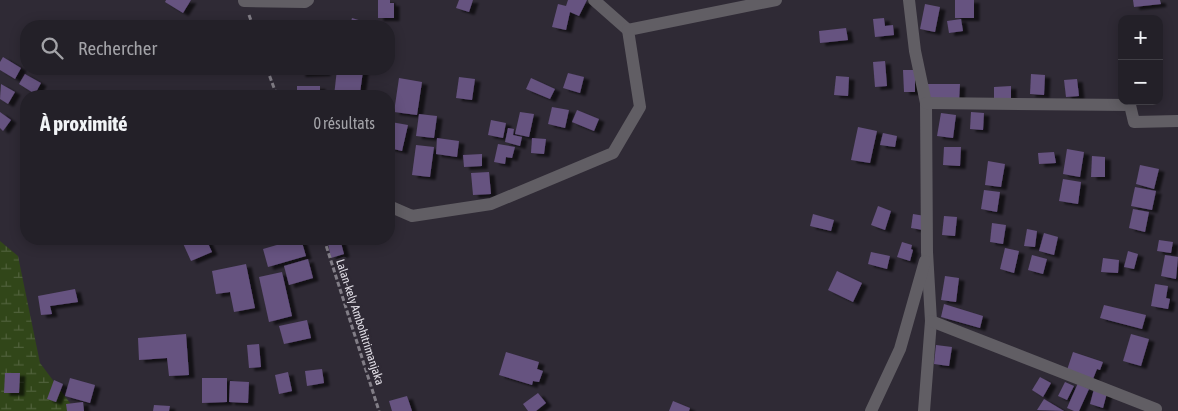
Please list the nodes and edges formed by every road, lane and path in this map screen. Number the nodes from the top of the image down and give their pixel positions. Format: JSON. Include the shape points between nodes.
{"nodes":[{"id":1,"x":308,"y":0,"type":"edge"},
{"id":2,"x":594,"y":0,"type":"edge"},
{"id":3,"x":776,"y":0,"type":"edge"},
{"id":4,"x":909,"y":0,"type":"edge"},
{"id":5,"x":244,"y":1,"type":"edge"},
{"id":6,"x":628,"y":30,"type":"junction"},
{"id":7,"x":269,"y":75,"type":"edge"},
{"id":8,"x":275,"y":90,"type":"edge"},
{"id":9,"x":926,"y":104,"type":"junction"},
{"id":10,"x":1178,"y":121,"type":"edge"},
{"id":11,"x":395,"y":209,"type":"edge"},
{"id":12,"x":326,"y":245,"type":"edge"},
{"id":13,"x":927,"y":252,"type":"junction"},
{"id":14,"x":931,"y":321,"type":"junction"},
{"id":15,"x":1156,"y":409,"type":"dead end"},
{"id":16,"x":379,"y":411,"type":"edge"},
{"id":17,"x":871,"y":411,"type":"edge"},
{"id":18,"x":924,"y":411,"type":"edge"}],
"edges":[{"from":1,"to":5,"type":"street"},
{"from":2,"to":6,"type":"street"},
{"from":3,"to":6,"type":"street"},
{"from":4,"to":9,"type":"street"},
{"from":6,"to":11,"type":"street","via":[[640,107],[613,153],[491,204],[412,216]]},
{"from":7,"to":8,"type":"path"},
{"from":9,"to":10,"type":"street","via":[[1130,105],[1134,122]]},
{"from":9,"to":13,"type":"street"},
{"from":12,"to":16,"type":"path","name":"Lalan-kely Ambohitrimanjaka"},
{"from":13,"to":14,"type":"street"},
{"from":13,"to":17,"type":"street","via":[[900,349]]},
{"from":14,"to":15,"type":"street"},
{"from":14,"to":18,"type":"street"}]}
